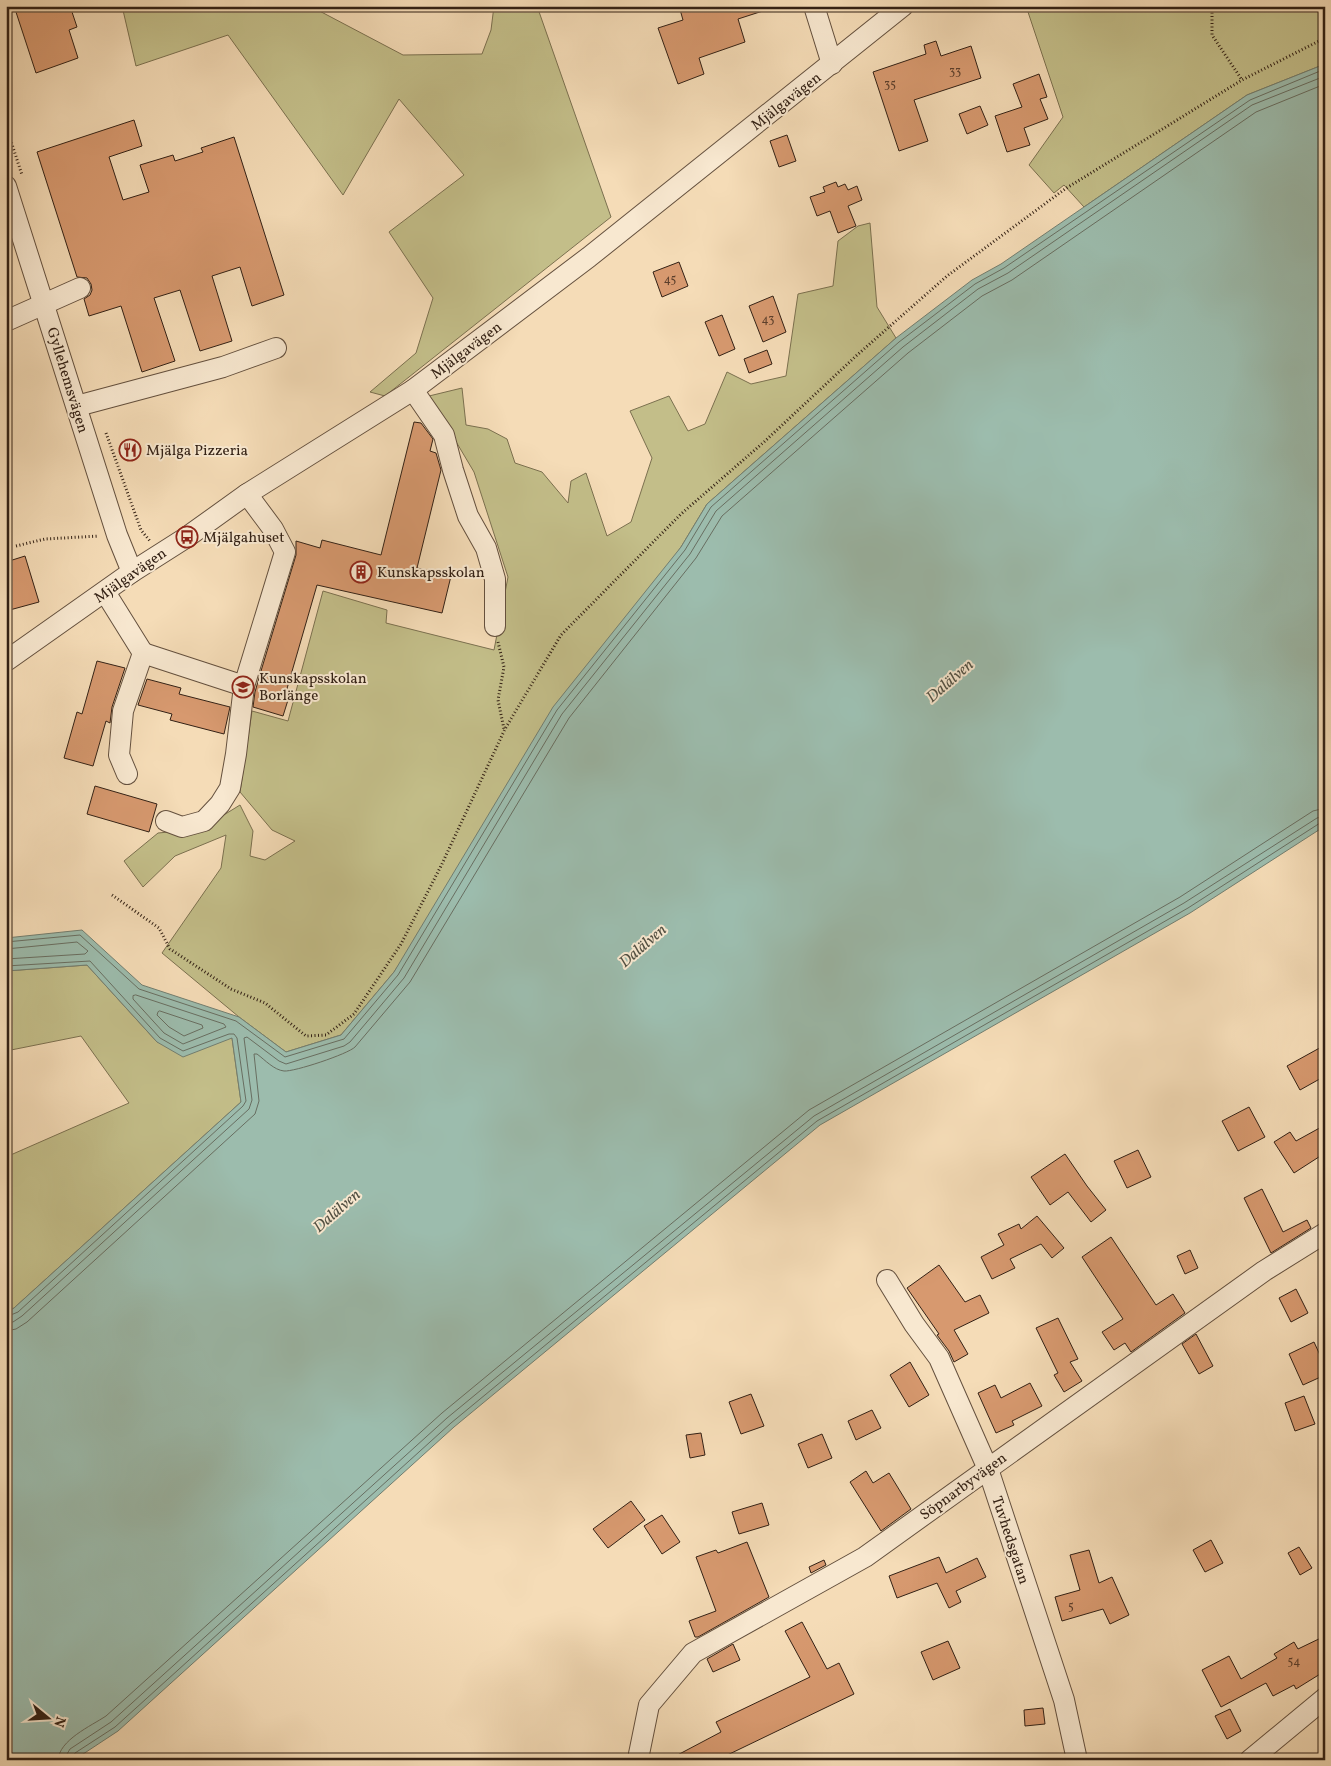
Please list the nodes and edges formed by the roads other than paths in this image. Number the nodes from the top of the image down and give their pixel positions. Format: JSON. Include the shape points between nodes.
{"nodes":[{"id":1,"x":814,"y":6,"type":"edge"},
{"id":2,"x":903,"y":6,"type":"edge"},
{"id":3,"x":832,"y":64,"type":"junction"},
{"id":4,"x":15,"y":185,"type":"edge"},
{"id":5,"x":80,"y":288,"type":"dead end"},
{"id":6,"x":45,"y":304,"type":"junction"},
{"id":7,"x":6,"y":321,"type":"edge"},
{"id":8,"x":276,"y":348,"type":"dead end"},
{"id":9,"x":413,"y":390,"type":"junction"},
{"id":10,"x":77,"y":406,"type":"junction"},
{"id":11,"x":247,"y":494,"type":"junction"},
{"id":12,"x":132,"y":572,"type":"junction"},
{"id":13,"x":105,"y":592,"type":"junction"},
{"id":14,"x":495,"y":626,"type":"road end"},
{"id":15,"x":143,"y":654,"type":"junction"},
{"id":16,"x":6,"y":661,"type":"edge"},
{"id":17,"x":244,"y":686,"type":"junction"},
{"id":18,"x":127,"y":774,"type":"dead end"},
{"id":19,"x":166,"y":821,"type":"dead end"},
{"id":20,"x":1325,"y":1234,"type":"edge"},
{"id":21,"x":887,"y":1280,"type":"dead end"},
{"id":22,"x":988,"y":1469,"type":"junction"},
{"id":23,"x":1325,"y":1698,"type":"edge"},
{"id":24,"x":639,"y":1760,"type":"edge"},
{"id":25,"x":1077,"y":1760,"type":"edge"},
{"id":26,"x":1250,"y":1760,"type":"edge"}],
"edges":[{"from":1,"to":3,"type":"street"},
{"from":2,"to":3,"type":"street","name":"Mjälgavägen"},
{"from":3,"to":9,"type":"street","name":"Mjälgavägen","via":[[589,257]]},
{"from":4,"to":6,"type":"street","name":"Gyllehemsvägen"},
{"from":5,"to":6,"type":"street"},
{"from":6,"to":7,"type":"street"},
{"from":6,"to":10,"type":"street","name":"Gyllehemsvägen"},
{"from":8,"to":10,"type":"street","via":[[223,367]]},
{"from":9,"to":11,"type":"street","name":"Mjälgavägen"},
{"from":9,"to":14,"type":"street","via":[[444,435],[468,516],[486,548],[495,578]]},
{"from":10,"to":12,"type":"street","name":"Gyllehemsvägen","via":[[117,535]]},
{"from":11,"to":12,"type":"street","name":"Mjälgavägen"},
{"from":11,"to":17,"type":"street","via":[[273,529],[285,552]]},
{"from":12,"to":13,"type":"street","name":"Mjälgavägen"},
{"from":13,"to":15,"type":"street"},
{"from":13,"to":16,"type":"street","name":"Mjälgavägen"},
{"from":15,"to":17,"type":"street"},
{"from":15,"to":18,"type":"street","via":[[123,711],[119,754]]},
{"from":17,"to":19,"type":"street","via":[[230,788],[204,821],[182,827]]},
{"from":20,"to":22,"type":"street","name":"Söpnarbyvägen","via":[[1264,1271]]},
{"from":21,"to":22,"type":"street","name":"Tuvhedsgatan","via":[[939,1358]]},
{"from":22,"to":24,"type":"street","name":"Söpnarbyvägen","via":[[865,1557],[693,1653],[649,1705]]},
{"from":22,"to":25,"type":"street","name":"Tuvhedsgatan","via":[[1064,1700]]},
{"from":23,"to":26,"type":"street"}]}
